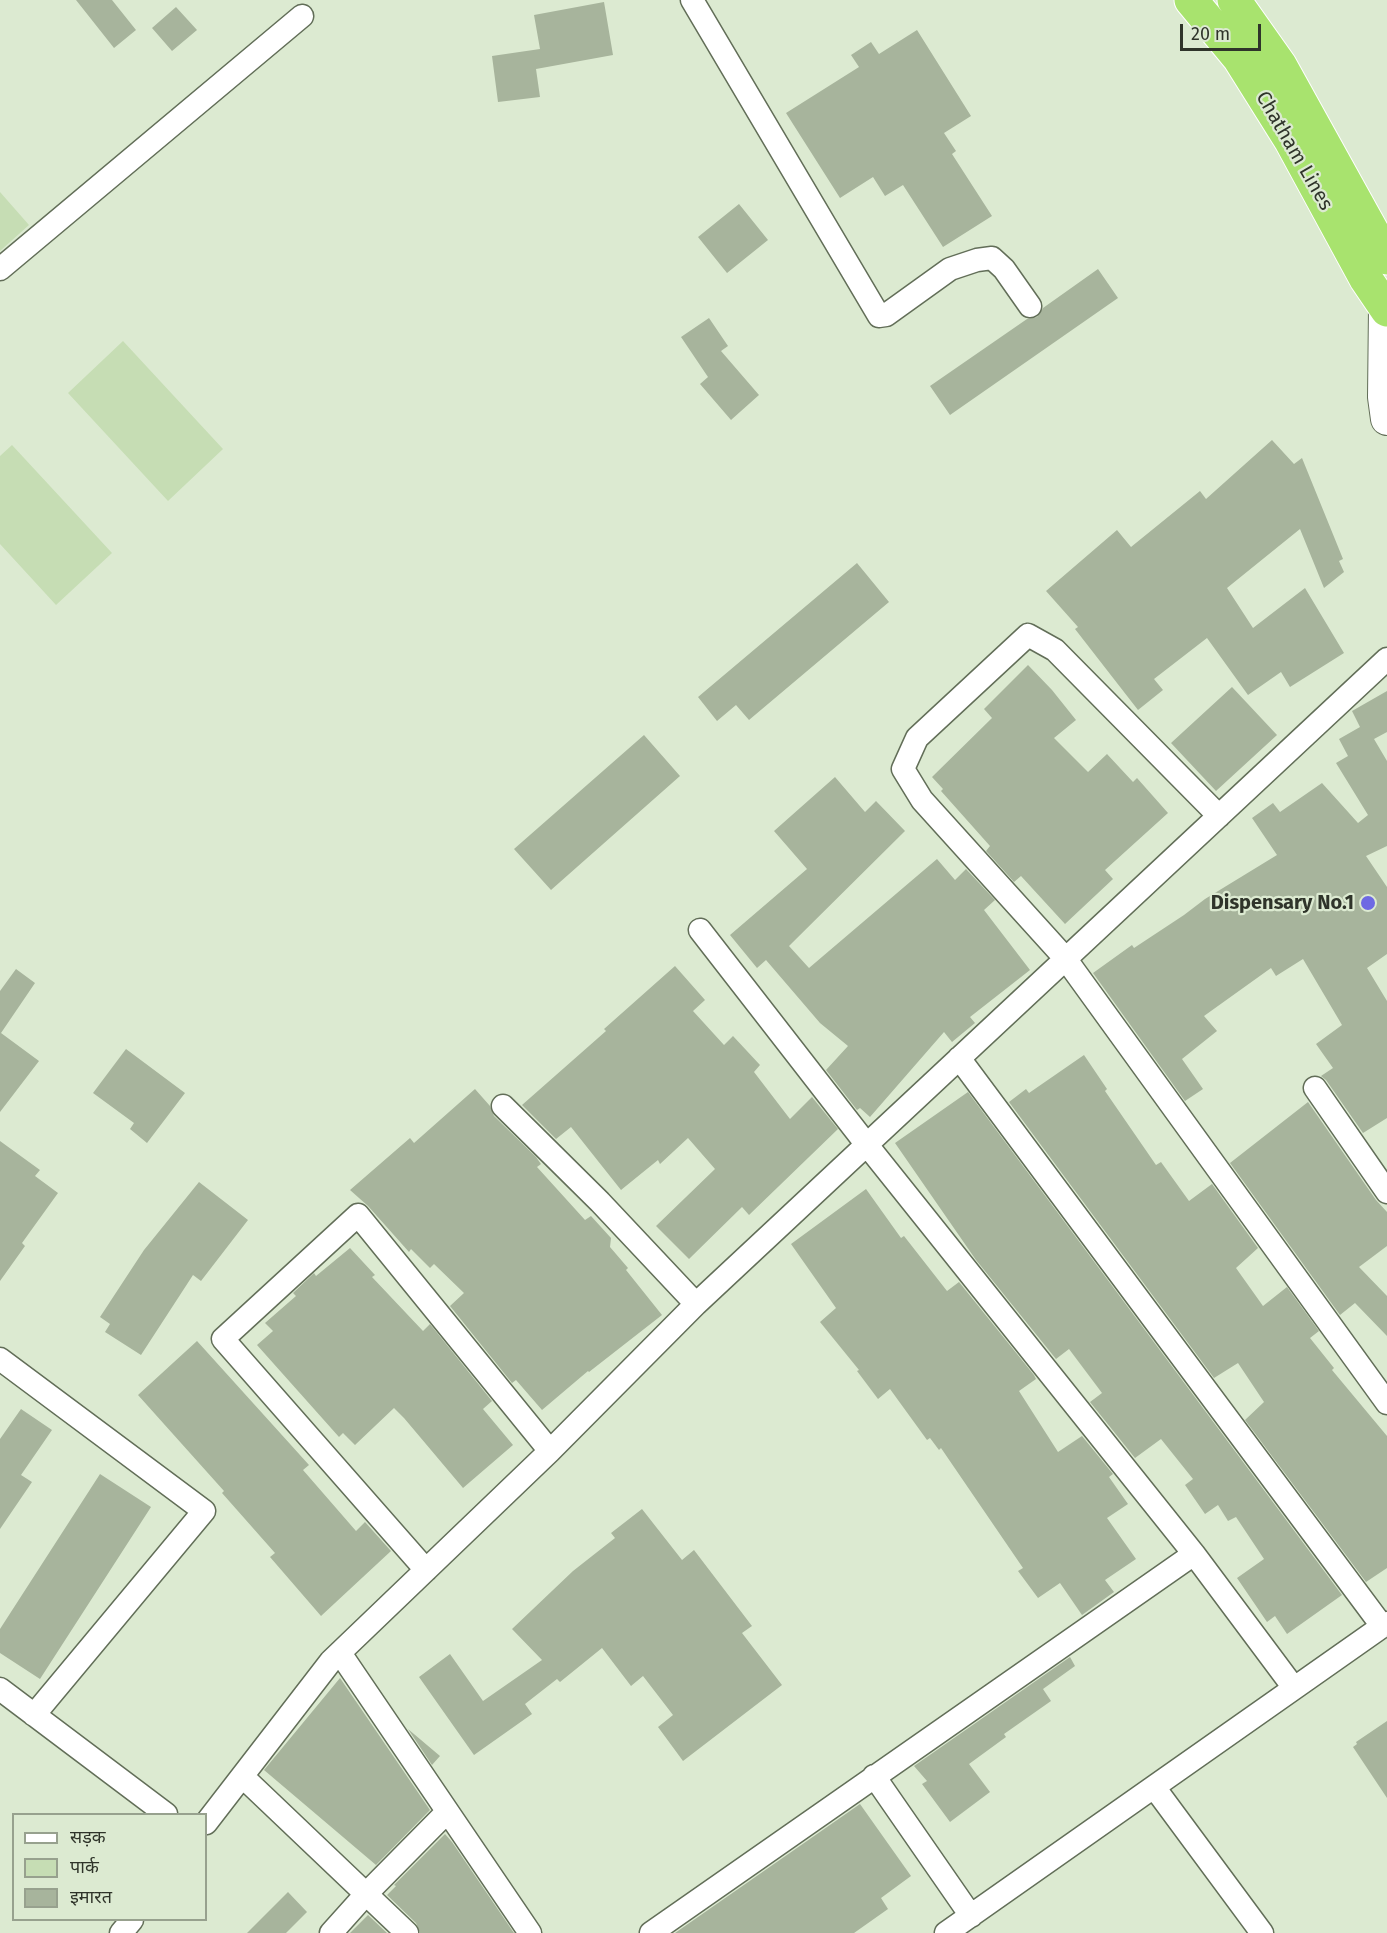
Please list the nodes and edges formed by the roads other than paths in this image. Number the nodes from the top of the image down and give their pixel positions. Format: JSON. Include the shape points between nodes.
{"nodes":[{"id":1,"x":692,"y":0,"type":"edge"},
{"id":2,"x":1191,"y":0,"type":"edge"},
{"id":3,"x":1234,"y":0,"type":"edge"},
{"id":4,"x":302,"y":16,"type":"dead end"},
{"id":5,"x":1387,"y":258,"type":"edge"},
{"id":6,"x":0,"y":269,"type":"edge"},
{"id":7,"x":1030,"y":306,"type":"dead end"},
{"id":8,"x":1386,"y":309,"type":"edge"},
{"id":9,"x":1387,"y":419,"type":"edge"},
{"id":10,"x":1387,"y":659,"type":"edge"},
{"id":11,"x":1220,"y":816,"type":"junction"},
{"id":12,"x":700,"y":930,"type":"dead end"},
{"id":13,"x":1065,"y":958,"type":"junction"},
{"id":14,"x":959,"y":1058,"type":"junction"},
{"id":15,"x":1315,"y":1088,"type":"dead end"},
{"id":16,"x":503,"y":1106,"type":"dead end"},
{"id":17,"x":867,"y":1145,"type":"junction"},
{"id":18,"x":1387,"y":1192,"type":"edge"},
{"id":19,"x":696,"y":1304,"type":"junction"},
{"id":20,"x":0,"y":1359,"type":"edge"},
{"id":21,"x":1387,"y":1403,"type":"edge"},
{"id":22,"x":550,"y":1451,"type":"junction"},
{"id":23,"x":1194,"y":1554,"type":"junction"},
{"id":24,"x":426,"y":1570,"type":"junction"},
{"id":25,"x":1384,"y":1624,"type":"edge"},
{"id":26,"x":340,"y":1653,"type":"junction"},
{"id":27,"x":1294,"y":1688,"type":"junction"},
{"id":28,"x":0,"y":1689,"type":"edge"},
{"id":29,"x":34,"y":1715,"type":"junction"},
{"id":30,"x":242,"y":1776,"type":"junction"},
{"id":31,"x":874,"y":1776,"type":"junction"},
{"id":32,"x":1154,"y":1787,"type":"junction"},
{"id":33,"x":447,"y":1812,"type":"junction"},
{"id":34,"x":163,"y":1813,"type":"edge"},
{"id":35,"x":207,"y":1822,"type":"edge"},
{"id":36,"x":366,"y":1894,"type":"junction"},
{"id":37,"x":971,"y":1916,"type":"junction"},
{"id":38,"x":131,"y":1921,"type":"edge"},
{"id":39,"x":524,"y":1930,"type":"edge"},
{"id":40,"x":121,"y":1933,"type":"edge"},
{"id":41,"x":331,"y":1933,"type":"edge"},
{"id":42,"x":407,"y":1933,"type":"edge"},
{"id":43,"x":651,"y":1933,"type":"edge"},
{"id":44,"x":946,"y":1933,"type":"edge"},
{"id":45,"x":1262,"y":1933,"type":"edge"}],
"edges":[{"from":1,"to":7,"type":"street","via":[[879,316],[886,315],[950,269],[992,258],[1004,268]]},
{"from":2,"to":8,"type":"highway","name":"Chatham Lines","via":[[1239,58]]},
{"from":3,"to":5,"type":"highway","name":"Chatham Lines","via":[[1280,65]]},
{"from":4,"to":6,"type":"street"},
{"from":8,"to":9,"type":"main road"},
{"from":10,"to":11,"type":"street"},
{"from":11,"to":13,"type":"street"},
{"from":11,"to":13,"type":"street","via":[[1055,650],[1028,635],[917,738],[903,769],[922,800]]},
{"from":12,"to":17,"type":"street"},
{"from":13,"to":14,"type":"street"},
{"from":13,"to":21,"type":"street"},
{"from":14,"to":17,"type":"street"},
{"from":14,"to":25,"type":"street"},
{"from":15,"to":18,"type":"street"},
{"from":16,"to":19,"type":"street"},
{"from":17,"to":19,"type":"street"},
{"from":17,"to":23,"type":"street"},
{"from":19,"to":22,"type":"street"},
{"from":20,"to":29,"type":"street","via":[[204,1511]]},
{"from":22,"to":24,"type":"street"},
{"from":22,"to":24,"type":"street","via":[[358,1215],[223,1339]]},
{"from":23,"to":27,"type":"street"},
{"from":23,"to":31,"type":"street"},
{"from":24,"to":26,"type":"street"},
{"from":25,"to":27,"type":"street"},
{"from":26,"to":30,"type":"street"},
{"from":26,"to":33,"type":"street"},
{"from":27,"to":32,"type":"street"},
{"from":28,"to":29,"type":"street"},
{"from":29,"to":34,"type":"street"},
{"from":30,"to":35,"type":"street"},
{"from":30,"to":36,"type":"street"},
{"from":31,"to":37,"type":"street"},
{"from":31,"to":43,"type":"street"},
{"from":32,"to":37,"type":"street"},
{"from":32,"to":45,"type":"street"},
{"from":33,"to":36,"type":"street"},
{"from":33,"to":39,"type":"street"},
{"from":36,"to":41,"type":"street"},
{"from":36,"to":42,"type":"street"},
{"from":37,"to":44,"type":"street"},
{"from":38,"to":40,"type":"street"}]}
